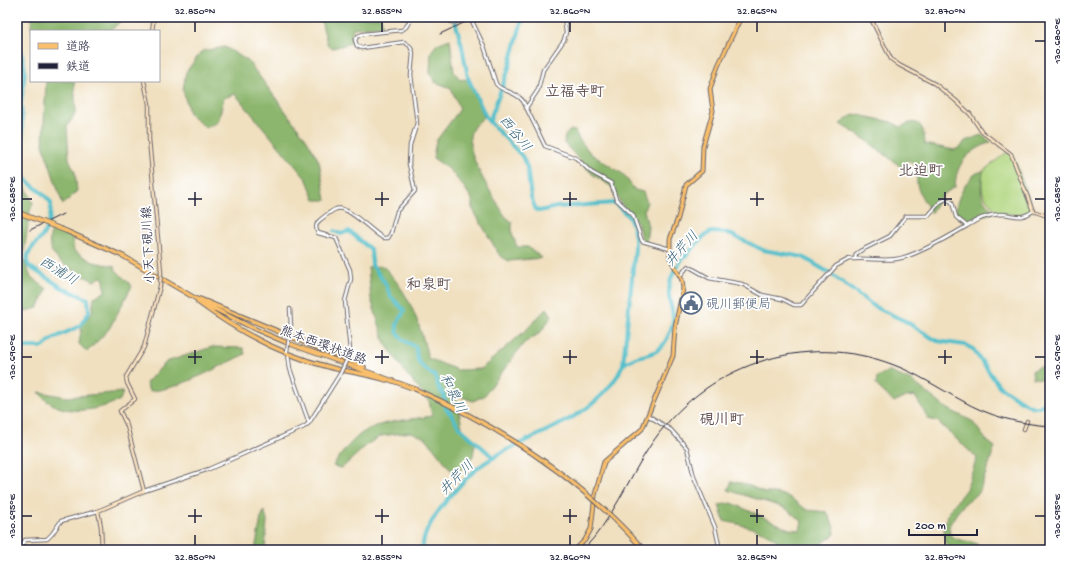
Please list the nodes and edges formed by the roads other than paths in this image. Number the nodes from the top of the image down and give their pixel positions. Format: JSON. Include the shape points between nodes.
{"nodes":[{"id":1,"x":154,"y":17,"type":"edge"},
{"id":2,"x":412,"y":17,"type":"edge"},
{"id":3,"x":445,"y":17,"type":"edge"},
{"id":4,"x":467,"y":17,"type":"edge"},
{"id":5,"x":470,"y":17,"type":"edge"},
{"id":6,"x":564,"y":17,"type":"edge"},
{"id":7,"x":741,"y":17,"type":"edge"},
{"id":8,"x":870,"y":17,"type":"edge"},
{"id":9,"x":152,"y":30,"type":"edge"},
{"id":10,"x":144,"y":82,"type":"edge"},
{"id":11,"x":526,"y":108,"type":"junction"},
{"id":12,"x":1033,"y":211,"type":"junction"},
{"id":13,"x":17,"y":212,"type":"edge"},
{"id":14,"x":1050,"y":217,"type":"edge"},
{"id":15,"x":967,"y":226,"type":"junction"},
{"id":16,"x":670,"y":249,"type":"junction"},
{"id":17,"x":855,"y":258,"type":"junction"},
{"id":18,"x":680,"y":276,"type":"junction"},
{"id":19,"x":180,"y":289,"type":"junction"},
{"id":20,"x":190,"y":295,"type":"junction"},
{"id":21,"x":290,"y":309,"type":"dead end"},
{"id":22,"x":289,"y":337,"type":"junction"},
{"id":23,"x":287,"y":352,"type":"junction"},
{"id":24,"x":376,"y":374,"type":"junction"},
{"id":25,"x":416,"y":389,"type":"junction"},
{"id":26,"x":648,"y":416,"type":"junction"},
{"id":27,"x":1027,"y":421,"type":"dead end"},
{"id":28,"x":309,"y":423,"type":"junction"},
{"id":29,"x":1024,"y":430,"type":"dead end"},
{"id":30,"x":144,"y":491,"type":"junction"},
{"id":31,"x":98,"y":511,"type":"junction"},
{"id":32,"x":19,"y":550,"type":"edge"},
{"id":33,"x":102,"y":550,"type":"edge"},
{"id":34,"x":575,"y":550,"type":"edge"},
{"id":35,"x":644,"y":550,"type":"edge"},
{"id":36,"x":720,"y":550,"type":"edge"}],
"edges":[{"from":1,"to":9,"type":"main road"},
{"from":2,"to":28,"type":"street","bridge":true,"via":[[402,30],[363,34],[355,40],[357,46],[362,48],[404,42],[412,49],[411,75],[417,123],[410,145],[410,164],[415,191],[397,211],[388,238],[376,234],[353,213],[344,209],[339,208],[317,222],[318,233],[334,237],[339,242],[350,270],[351,279],[345,301],[350,350],[340,374]]},
{"from":3,"to":4,"type":"street","via":[[453,23]]},
{"from":5,"to":11,"type":"street","via":[[482,41],[496,84],[518,96]]},
{"from":6,"to":11,"type":"street","via":[[564,40],[543,70],[538,90]]},
{"from":7,"to":16,"type":"main road","via":[[712,80],[710,95],[713,111],[703,146],[702,171],[685,187],[678,218],[671,233]]},
{"from":8,"to":12,"type":"main road","via":[[891,59],[899,66],[935,84],[970,114],[982,132],[1011,154]]},
{"from":10,"to":30,"type":"main road","name":"小天下硯川線","bridge":true,"via":[[149,104],[149,139],[161,272],[160,286],[144,347],[126,377],[135,399],[120,412],[127,426]]},
{"from":11,"to":16,"type":"street","via":[[545,146],[576,158],[591,172],[611,183],[616,199],[633,215],[642,241]]},
{"from":12,"to":14,"type":"main road"},
{"from":12,"to":15,"type":"street","via":[[1021,217],[1002,214],[988,216]]},
{"from":13,"to":19,"type":"highway","name":"熊本西環状道路","bridge":true,"via":[[123,256]]},
{"from":15,"to":17,"type":"street","via":[[902,258]]},
{"from":15,"to":17,"type":"street","via":[[956,217],[952,202],[944,199],[928,216],[906,216],[890,236],[860,251]]},
{"from":16,"to":18,"type":"main road","via":[[670,258]]},
{"from":17,"to":18,"type":"street","via":[[832,270],[805,302],[798,305],[762,295],[742,284],[709,278],[688,266]]},
{"from":18,"to":26,"type":"main road","via":[[683,289],[675,328],[673,356]]},
{"from":19,"to":20,"type":"highway","name":"熊本西環状道路"},
{"from":19,"to":22,"type":"highway","via":[[218,308]]},
{"from":20,"to":23,"type":"highway","via":[[238,330]]},
{"from":20,"to":24,"type":"highway","name":"熊本西環状道路","via":[[229,317],[285,342]]},
{"from":21,"to":22,"type":"street"},
{"from":22,"to":23,"type":"street","bridge":true},
{"from":22,"to":24,"type":"highway"},
{"from":23,"to":25,"type":"highway","via":[[330,368],[372,376]]},
{"from":23,"to":28,"type":"street"},
{"from":24,"to":25,"type":"highway","name":"熊本西環状道路"},
{"from":25,"to":35,"type":"highway","name":"熊本西環状道路","bridge":true,"via":[[462,410],[531,451],[603,508]]},
{"from":26,"to":34,"type":"main road","via":[[642,429],[604,462],[595,495],[591,530]]},
{"from":26,"to":36,"type":"street","via":[[675,434],[687,448],[694,477],[715,527]]},
{"from":27,"to":29,"type":"main road"},
{"from":28,"to":30,"type":"street","via":[[209,469]]},
{"from":30,"to":31,"type":"main road"},
{"from":31,"to":32,"type":"street","via":[[61,521],[50,537],[25,540]]},
{"from":31,"to":33,"type":"main road"}]}
